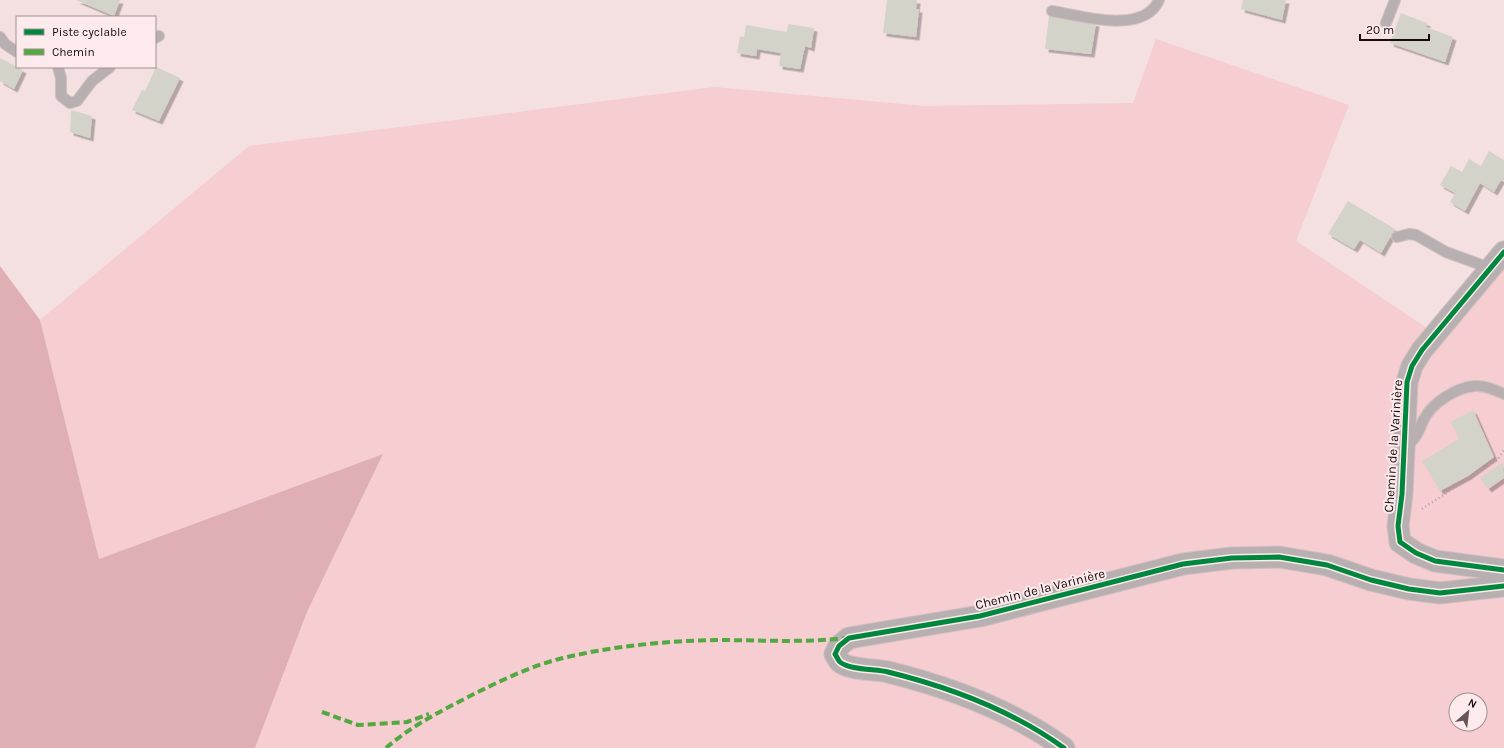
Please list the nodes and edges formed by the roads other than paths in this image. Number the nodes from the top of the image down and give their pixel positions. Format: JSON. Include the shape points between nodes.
{"nodes":[{"id":1,"x":1159,"y":0,"type":"edge"},
{"id":2,"x":1395,"y":0,"type":"edge"},
{"id":3,"x":1052,"y":11,"type":"dead end"},
{"id":4,"x":1386,"y":23,"type":"dead end"},
{"id":5,"x":0,"y":37,"type":"edge"},
{"id":6,"x":16,"y":51,"type":"edge"},
{"id":7,"x":58,"y":68,"type":"edge"},
{"id":8,"x":109,"y":68,"type":"edge"},
{"id":9,"x":1397,"y":237,"type":"dead end"},
{"id":10,"x":1504,"y":252,"type":"edge"},
{"id":11,"x":1488,"y":271,"type":"junction"},
{"id":12,"x":1504,"y":394,"type":"edge"},
{"id":13,"x":1404,"y":446,"type":"junction"},
{"id":14,"x":1504,"y":570,"type":"edge"},
{"id":15,"x":1504,"y":586,"type":"edge"},
{"id":16,"x":1064,"y":748,"type":"edge"}],
"edges":[{"from":1,"to":3,"type":"lane","via":[[1142,18],[1129,21]]},
{"from":2,"to":4,"type":"lane"},
{"from":5,"to":6,"type":"lane"},
{"from":7,"to":8,"type":"lane","via":[[61,96],[70,103],[77,101],[92,81]]},
{"from":9,"to":11,"type":"lane","via":[[1416,235],[1446,252],[1479,264]]},
{"from":10,"to":11,"type":"street","name":"Chemin de la Varinière"},
{"from":11,"to":13,"type":"street","name":"Chemin de la Varinière","via":[[1422,350],[1412,366],[1407,382]]},
{"from":12,"to":13,"type":"lane","via":[[1474,386],[1459,390],[1431,409],[1415,438]]},
{"from":13,"to":14,"type":"street","name":"Chemin de la Varinière","via":[[1398,526],[1400,542],[1416,553],[1436,560]]},
{"from":15,"to":16,"type":"street","name":"Chemin de la Varinière","via":[[1440,592],[1408,589],[1327,565],[1280,557],[1232,558],[1183,564],[980,616],[849,638],[839,646],[835,654],[840,662],[849,666],[886,671],[955,692],[1009,716]]}]}
